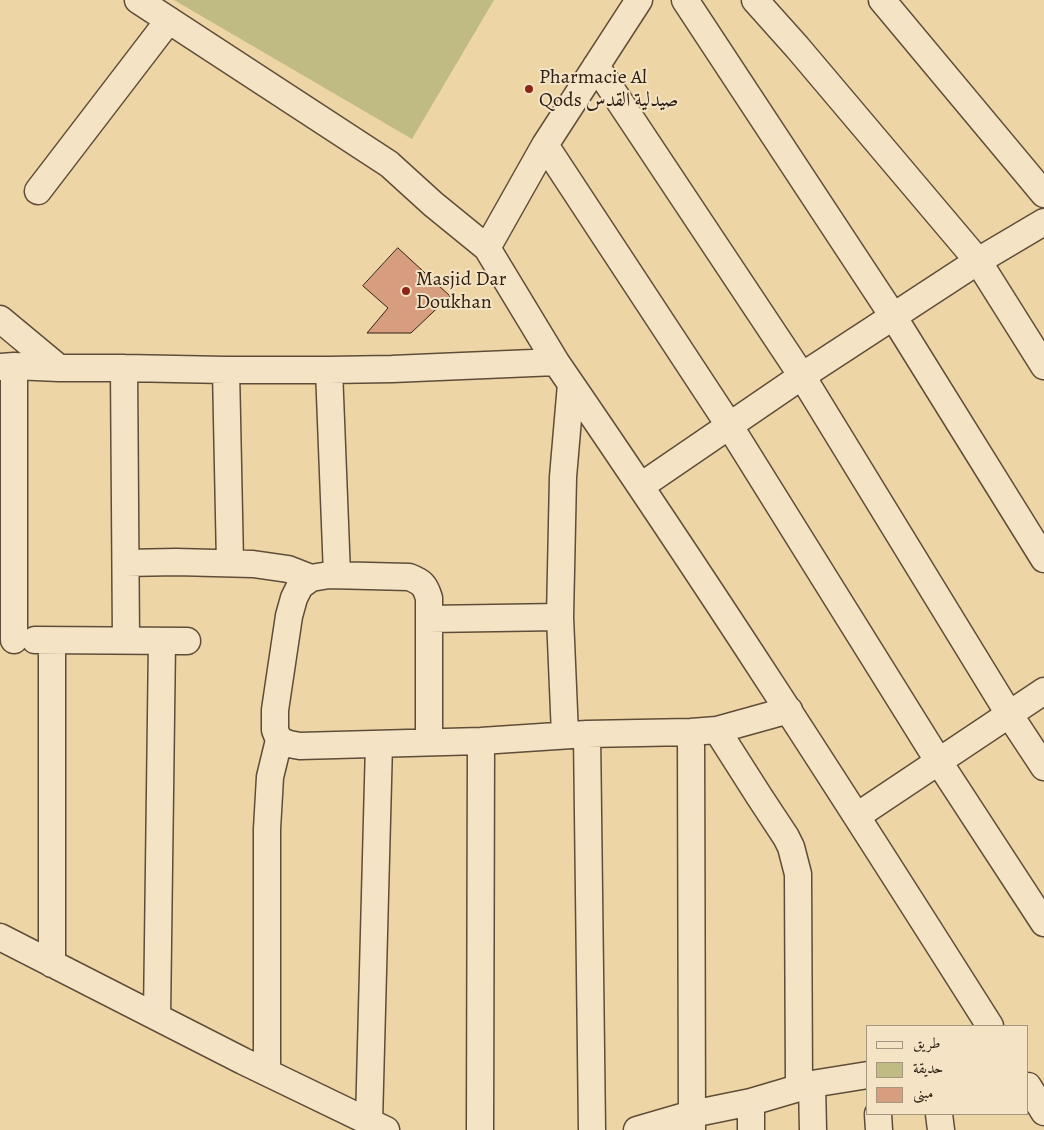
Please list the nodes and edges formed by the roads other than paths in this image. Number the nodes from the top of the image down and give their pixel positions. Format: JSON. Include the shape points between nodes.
{"nodes":[{"id":1,"x":138,"y":0,"type":"edge"},
{"id":2,"x":639,"y":0,"type":"edge"},
{"id":3,"x":686,"y":0,"type":"edge"},
{"id":4,"x":755,"y":0,"type":"edge"},
{"id":5,"x":882,"y":0,"type":"edge"},
{"id":6,"x":169,"y":20,"type":"junction"},
{"id":7,"x":596,"y":66,"type":"junction"},
{"id":8,"x":545,"y":145,"type":"junction"},
{"id":9,"x":38,"y":191,"type":"dead end"},
{"id":10,"x":1044,"y":194,"type":"edge"},
{"id":11,"x":1044,"y":222,"type":"edge"},
{"id":12,"x":487,"y":248,"type":"junction"},
{"id":13,"x":978,"y":261,"type":"junction"},
{"id":14,"x":894,"y":316,"type":"junction"},
{"id":15,"x":0,"y":319,"type":"edge"},
{"id":16,"x":556,"y":362,"type":"junction"},
{"id":17,"x":7,"y":366,"type":"edge"},
{"id":18,"x":1044,"y":366,"type":"edge"},
{"id":19,"x":59,"y":368,"type":"junction"},
{"id":20,"x":124,"y":368,"type":"junction"},
{"id":21,"x":226,"y":370,"type":"junction"},
{"id":22,"x":329,"y":370,"type":"junction"},
{"id":23,"x":802,"y":376,"type":"junction"},
{"id":24,"x":571,"y":384,"type":"junction"},
{"id":25,"x":729,"y":425,"type":"junction"},
{"id":26,"x":641,"y":486,"type":"junction"},
{"id":27,"x":1044,"y":559,"type":"edge"},
{"id":28,"x":230,"y":563,"type":"junction"},
{"id":29,"x":126,"y":564,"type":"junction"},
{"id":30,"x":337,"y":575,"type":"junction"},
{"id":31,"x":311,"y":578,"type":"junction"},
{"id":32,"x":560,"y":617,"type":"junction"},
{"id":33,"x":429,"y":618,"type":"junction"},
{"id":34,"x":7,"y":640,"type":"edge"},
{"id":35,"x":126,"y":640,"type":"junction"},
{"id":36,"x":52,"y":641,"type":"junction"},
{"id":37,"x":1044,"y":691,"type":"edge"},
{"id":38,"x":789,"y":710,"type":"junction"},
{"id":39,"x":1009,"y":714,"type":"junction"},
{"id":40,"x":717,"y":730,"type":"junction"},
{"id":41,"x":691,"y":732,"type":"junction"},
{"id":42,"x":576,"y":734,"type":"junction"},
{"id":43,"x":279,"y":740,"type":"junction"},
{"id":44,"x":481,"y":741,"type":"junction"},
{"id":45,"x":429,"y":742,"type":"junction"},
{"id":46,"x":379,"y":744,"type":"junction"},
{"id":47,"x":939,"y":762,"type":"junction"},
{"id":48,"x":1044,"y":767,"type":"edge"},
{"id":49,"x":857,"y":816,"type":"junction"},
{"id":50,"x":1044,"y":923,"type":"edge"},
{"id":51,"x":0,"y":937,"type":"edge"},
{"id":52,"x":52,"y":964,"type":"junction"},
{"id":53,"x":158,"y":1017,"type":"junction"},
{"id":54,"x":989,"y":1025,"type":"edge"},
{"id":55,"x":267,"y":1072,"type":"junction"},
{"id":56,"x":866,"y":1074,"type":"edge"},
{"id":57,"x":806,"y":1086,"type":"junction"},
{"id":58,"x":1029,"y":1088,"type":"edge"},
{"id":59,"x":751,"y":1102,"type":"junction"},
{"id":60,"x":1044,"y":1112,"type":"edge"},
{"id":61,"x":878,"y":1115,"type":"edge"},
{"id":62,"x":940,"y":1115,"type":"edge"},
{"id":63,"x":692,"y":1122,"type":"edge"},
{"id":64,"x":378,"y":1126,"type":"edge"},
{"id":65,"x":480,"y":1130,"type":"edge"},
{"id":66,"x":592,"y":1130,"type":"edge"},
{"id":67,"x":637,"y":1130,"type":"edge"},
{"id":68,"x":751,"y":1130,"type":"edge"},
{"id":69,"x":812,"y":1130,"type":"edge"},
{"id":70,"x":879,"y":1130,"type":"edge"},
{"id":71,"x":941,"y":1130,"type":"edge"}],
"edges":[{"from":1,"to":6,"type":"street"},
{"from":2,"to":7,"type":"street"},
{"from":3,"to":14,"type":"street"},
{"from":4,"to":13,"type":"street"},
{"from":5,"to":10,"type":"street"},
{"from":6,"to":9,"type":"street"},
{"from":6,"to":12,"type":"street","via":[[389,164]]},
{"from":7,"to":8,"type":"street"},
{"from":7,"to":23,"type":"street"},
{"from":8,"to":12,"type":"street"},
{"from":8,"to":25,"type":"street"},
{"from":11,"to":13,"type":"street"},
{"from":12,"to":16,"type":"street"},
{"from":13,"to":14,"type":"street"},
{"from":13,"to":18,"type":"street"},
{"from":14,"to":23,"type":"street"},
{"from":14,"to":27,"type":"street"},
{"from":15,"to":19,"type":"street"},
{"from":16,"to":22,"type":"street"},
{"from":16,"to":24,"type":"street"},
{"from":17,"to":19,"type":"street"},
{"from":17,"to":34,"type":"street"},
{"from":19,"to":20,"type":"street"},
{"from":20,"to":21,"type":"street"},
{"from":20,"to":29,"type":"street"},
{"from":21,"to":22,"type":"street"},
{"from":21,"to":28,"type":"street"},
{"from":22,"to":30,"type":"street"},
{"from":23,"to":25,"type":"street"},
{"from":23,"to":39,"type":"street"},
{"from":24,"to":26,"type":"street"},
{"from":24,"to":32,"type":"street","via":[[563,477]]},
{"from":25,"to":26,"type":"street"},
{"from":25,"to":47,"type":"street"},
{"from":26,"to":38,"type":"street"},
{"from":28,"to":29,"type":"street"},
{"from":28,"to":31,"type":"street","via":[[288,569]]},
{"from":29,"to":35,"type":"street"},
{"from":30,"to":31,"type":"street"},
{"from":30,"to":33,"type":"street","via":[[409,576],[420,581],[429,598]]},
{"from":31,"to":43,"type":"street","via":[[300,586],[288,616],[275,710],[275,730]]},
{"from":32,"to":33,"type":"street"},
{"from":32,"to":42,"type":"street"},
{"from":33,"to":45,"type":"street"},
{"from":34,"to":36,"type":"street"},
{"from":35,"to":36,"type":"street"},
{"from":35,"to":53,"type":"street","via":[[174,641]]},
{"from":36,"to":52,"type":"street"},
{"from":37,"to":39,"type":"street"},
{"from":38,"to":40,"type":"street"},
{"from":38,"to":49,"type":"street"},
{"from":39,"to":47,"type":"street"},
{"from":39,"to":48,"type":"street"},
{"from":40,"to":41,"type":"street"},
{"from":40,"to":57,"type":"street","via":[[786,837],[798,874]]},
{"from":41,"to":42,"type":"street"},
{"from":41,"to":63,"type":"street"},
{"from":42,"to":44,"type":"street"},
{"from":42,"to":66,"type":"street"},
{"from":43,"to":46,"type":"street","via":[[300,746]]},
{"from":43,"to":55,"type":"street","via":[[270,778],[267,829]]},
{"from":44,"to":45,"type":"street"},
{"from":44,"to":65,"type":"street"},
{"from":45,"to":46,"type":"street"},
{"from":46,"to":64,"type":"street"},
{"from":47,"to":49,"type":"street"},
{"from":47,"to":50,"type":"street"},
{"from":49,"to":54,"type":"street"},
{"from":51,"to":52,"type":"street"},
{"from":52,"to":53,"type":"street"},
{"from":53,"to":55,"type":"street"},
{"from":55,"to":64,"type":"street"},
{"from":56,"to":57,"type":"street"},
{"from":57,"to":59,"type":"street"},
{"from":57,"to":69,"type":"street"},
{"from":58,"to":60,"type":"street"},
{"from":59,"to":63,"type":"street"},
{"from":59,"to":68,"type":"street"},
{"from":61,"to":70,"type":"street"},
{"from":62,"to":71,"type":"street"},
{"from":63,"to":67,"type":"street"}]}
